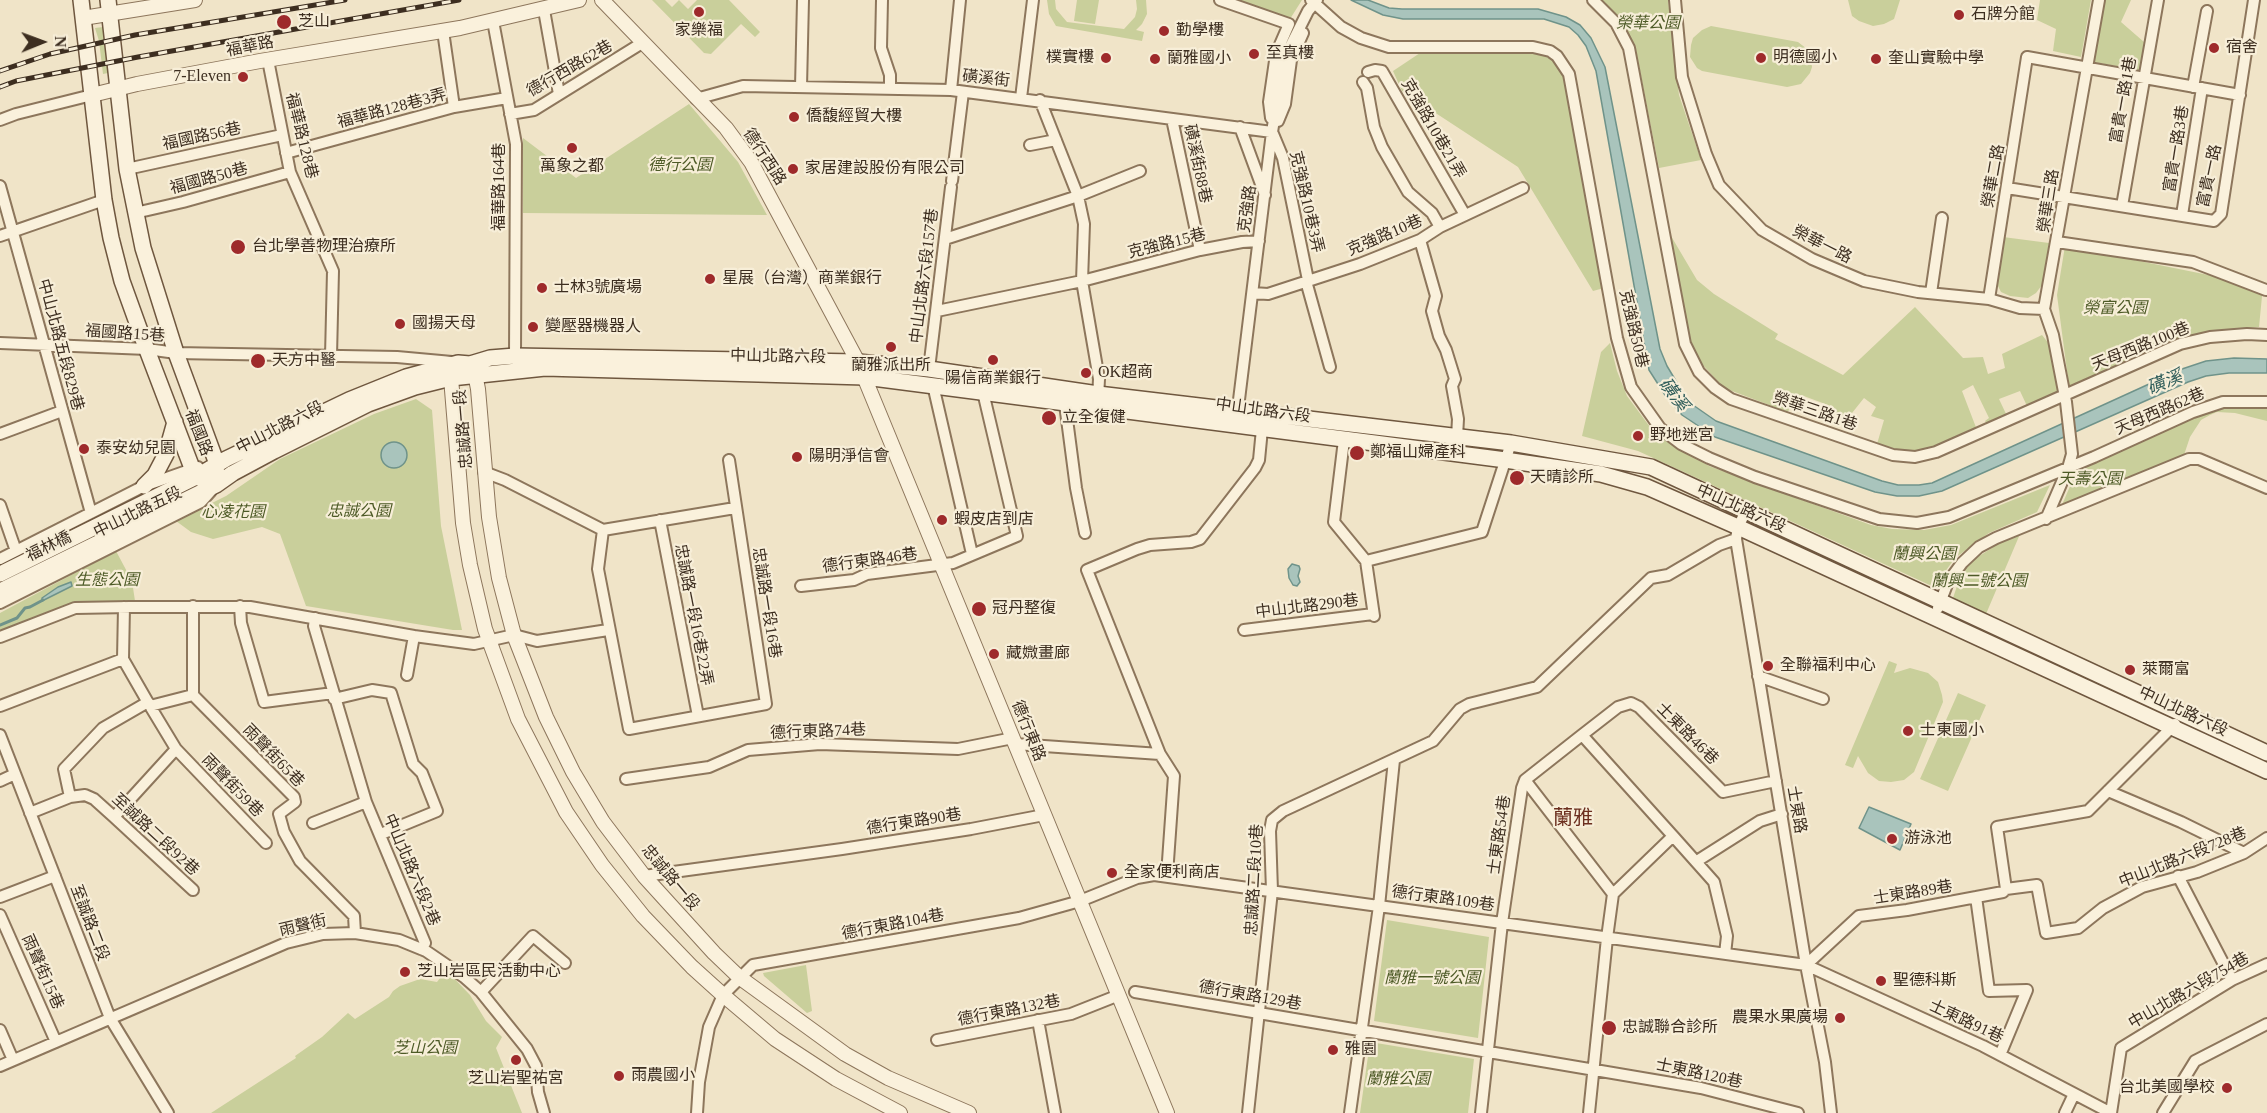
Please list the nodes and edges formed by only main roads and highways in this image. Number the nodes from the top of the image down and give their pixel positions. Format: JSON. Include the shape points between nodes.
{"nodes":[{"id":1,"x":81,"y":0,"type":"edge"},
{"id":2,"x":108,"y":7,"type":"edge"},
{"id":3,"x":1097,"y":401,"type":"junction"},
{"id":4,"x":175,"y":422,"type":"junction"},
{"id":5,"x":217,"y":464,"type":"junction"},
{"id":6,"x":194,"y":473,"type":"junction"},
{"id":7,"x":216,"y":484,"type":"junction"},
{"id":8,"x":144,"y":486,"type":"road end"},
{"id":9,"x":142,"y":513,"type":"junction"},
{"id":10,"x":0,"y":574,"type":"edge"},
{"id":11,"x":0,"y":591,"type":"edge"},
{"id":12,"x":2267,"y":753,"type":"edge"},
{"id":13,"x":2267,"y":771,"type":"edge"}],
"edges":[{"from":1,"to":4,"type":"main road","name":"福國路","via":[[111,238],[122,280]]},
{"from":2,"to":5,"type":"main road","name":"福國路","via":[[135,213],[150,274]]},
{"from":3,"to":5,"type":"main road","name":"中山北路六段","via":[[929,369],[858,362],[515,356],[458,363],[406,377]]},
{"from":3,"to":7,"type":"main road","name":"中山北路六段","via":[[1065,404],[866,377],[545,368],[475,374],[415,387],[368,404]]},
{"from":3,"to":12,"type":"main road","name":"中山北路六段","via":[[1238,410],[1511,443],[1651,467]]},
{"from":3,"to":13,"type":"main road","name":"中山北路六段","via":[[1344,441],[1601,474],[1647,487],[1737,533],[1935,618]]},
{"from":4,"to":6,"type":"main road","name":"福國路"},
{"from":4,"to":8,"type":"main road","via":[[166,454]]},
{"from":5,"to":6,"type":"main road","name":"中山北路五段"},
{"from":5,"to":7,"type":"main road","name":"福國路"},
{"from":6,"to":7,"type":"main road","name":"福國路"},
{"from":6,"to":9,"type":"main road","name":"中山北路五段"},
{"from":7,"to":9,"type":"main road","name":"中山北路五段"},
{"from":9,"to":10,"type":"main road","name":"福林橋"},
{"from":9,"to":11,"type":"main road","name":"福林橋"}]}
